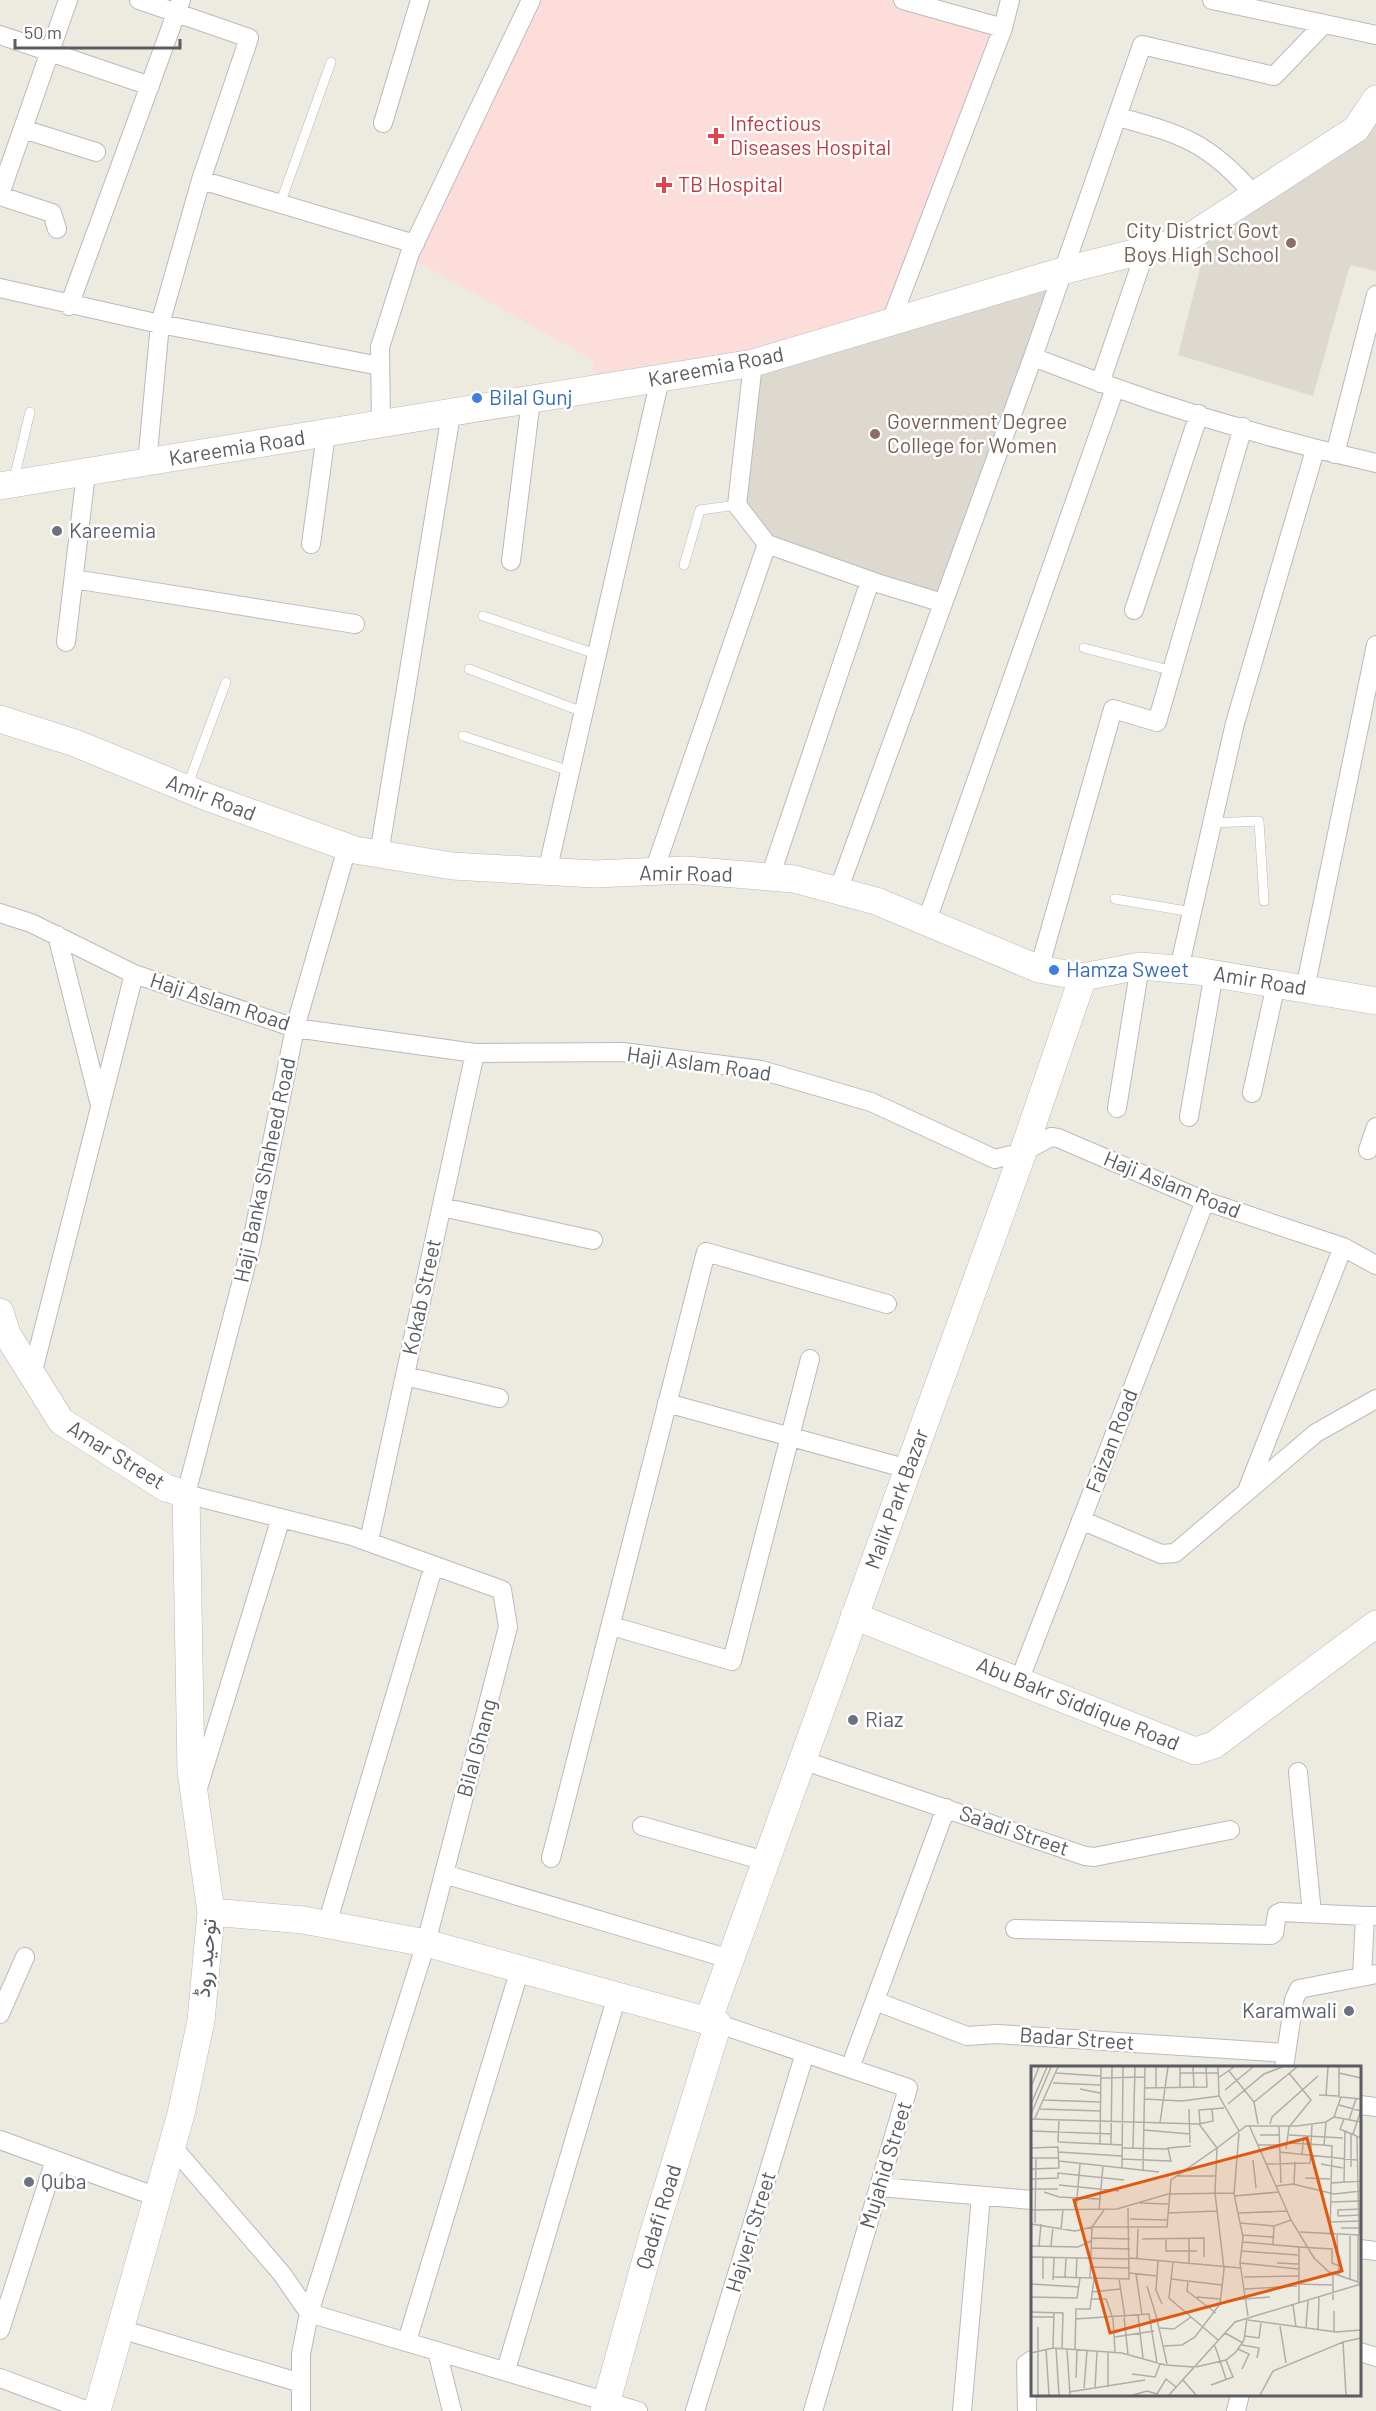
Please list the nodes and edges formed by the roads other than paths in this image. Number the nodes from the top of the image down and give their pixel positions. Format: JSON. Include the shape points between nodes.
{"nodes":[{"id":1,"x":68,"y":0,"type":"edge"},
{"id":2,"x":139,"y":0,"type":"edge"},
{"id":3,"x":420,"y":0,"type":"edge"},
{"id":4,"x":531,"y":0,"type":"edge"},
{"id":5,"x":903,"y":0,"type":"edge"},
{"id":6,"x":1011,"y":0,"type":"edge"},
{"id":7,"x":1212,"y":0,"type":"edge"},
{"id":8,"x":179,"y":7,"type":"edge"},
{"id":9,"x":1324,"y":24,"type":"junction"},
{"id":10,"x":1003,"y":28,"type":"junction"},
{"id":11,"x":0,"y":35,"type":"edge"},
{"id":12,"x":1376,"y":35,"type":"edge"},
{"id":13,"x":50,"y":51,"type":"junction"},
{"id":14,"x":331,"y":62,"type":"dead end"},
{"id":15,"x":150,"y":86,"type":"junction"},
{"id":16,"x":1376,"y":99,"type":"edge"},
{"id":17,"x":1118,"y":117,"type":"junction"},
{"id":18,"x":383,"y":123,"type":"dead end"},
{"id":19,"x":23,"y":129,"type":"junction"},
{"id":20,"x":96,"y":152,"type":"dead end"},
{"id":21,"x":201,"y":180,"type":"junction"},
{"id":22,"x":0,"y":195,"type":"edge"},
{"id":23,"x":1254,"y":195,"type":"junction"},
{"id":24,"x":280,"y":204,"type":"junction"},
{"id":25,"x":57,"y":229,"type":"dead end"},
{"id":26,"x":415,"y":244,"type":"junction"},
{"id":27,"x":1146,"y":249,"type":"junction"},
{"id":28,"x":1066,"y":270,"type":"junction"},
{"id":29,"x":0,"y":288,"type":"edge"},
{"id":30,"x":1376,"y":295,"type":"edge"},
{"id":31,"x":69,"y":306,"type":"junction"},
{"id":32,"x":891,"y":321,"type":"junction"},
{"id":33,"x":159,"y":324,"type":"junction"},
{"id":34,"x":1033,"y":357,"type":"junction"},
{"id":35,"x":753,"y":363,"type":"junction"},
{"id":36,"x":380,"y":366,"type":"junction"},
{"id":37,"x":660,"y":379,"type":"junction"},
{"id":38,"x":1108,"y":386,"type":"junction"},
{"id":39,"x":531,"y":400,"type":"junction"},
{"id":40,"x":30,"y":412,"type":"dead end"},
{"id":41,"x":451,"y":414,"type":"junction"},
{"id":42,"x":1199,"y":414,"type":"junction"},
{"id":43,"x":381,"y":425,"type":"junction"},
{"id":44,"x":1243,"y":427,"type":"junction"},
{"id":45,"x":326,"y":434,"type":"junction"},
{"id":46,"x":1316,"y":450,"type":"junction"},
{"id":47,"x":1335,"y":454,"type":"junction"},
{"id":48,"x":147,"y":463,"type":"junction"},
{"id":49,"x":1376,"y":463,"type":"edge"},
{"id":50,"x":86,"y":473,"type":"junction"},
{"id":51,"x":6,"y":485,"type":"edge"},
{"id":52,"x":737,"y":505,"type":"junction"},
{"id":53,"x":311,"y":544,"type":"dead end"},
{"id":54,"x":768,"y":544,"type":"junction"},
{"id":55,"x":511,"y":561,"type":"dead end"},
{"id":56,"x":684,"y":565,"type":"dead end"},
{"id":57,"x":74,"y":579,"type":"junction"},
{"id":58,"x":870,"y":581,"type":"junction"},
{"id":59,"x":943,"y":603,"type":"junction"},
{"id":60,"x":1134,"y":610,"type":"dead end"},
{"id":61,"x":483,"y":616,"type":"dead end"},
{"id":62,"x":354,"y":624,"type":"dead end"},
{"id":63,"x":66,"y":642,"type":"dead end"},
{"id":64,"x":1376,"y":645,"type":"edge"},
{"id":65,"x":1084,"y":648,"type":"dead end"},
{"id":66,"x":596,"y":654,"type":"junction"},
{"id":67,"x":469,"y":669,"type":"dead end"},
{"id":68,"x":1173,"y":671,"type":"junction"},
{"id":69,"x":226,"y":682,"type":"dead end"},
{"id":70,"x":583,"y":712,"type":"junction"},
{"id":71,"x":0,"y":719,"type":"edge"},
{"id":72,"x":463,"y":736,"type":"dead end"},
{"id":73,"x":570,"y":771,"type":"junction"},
{"id":74,"x":186,"y":789,"type":"junction"},
{"id":75,"x":1212,"y":824,"type":"junction"},
{"id":76,"x":347,"y":848,"type":"junction"},
{"id":77,"x":379,"y":854,"type":"junction"},
{"id":78,"x":654,"y":871,"type":"junction"},
{"id":79,"x":547,"y":872,"type":"junction"},
{"id":80,"x":770,"y":877,"type":"junction"},
{"id":81,"x":838,"y":891,"type":"junction"},
{"id":82,"x":1115,"y":899,"type":"dead end"},
{"id":83,"x":1264,"y":902,"type":"dead end"},
{"id":84,"x":1192,"y":912,"type":"junction"},
{"id":85,"x":0,"y":913,"type":"edge"},
{"id":86,"x":926,"y":922,"type":"junction"},
{"id":87,"x":57,"y":935,"type":"junction"},
{"id":88,"x":1140,"y":966,"type":"junction"},
{"id":89,"x":1039,"y":969,"type":"junction"},
{"id":90,"x":1179,"y":969,"type":"junction"},
{"id":91,"x":134,"y":974,"type":"junction"},
{"id":92,"x":1214,"y":974,"type":"junction"},
{"id":93,"x":1083,"y":977,"type":"junction"},
{"id":94,"x":1276,"y":984,"type":"junction"},
{"id":95,"x":1305,"y":989,"type":"junction"},
{"id":96,"x":1376,"y":1001,"type":"edge"},
{"id":97,"x":295,"y":1028,"type":"junction"},
{"id":98,"x":476,"y":1053,"type":"junction"},
{"id":99,"x":1251,"y":1093,"type":"dead end"},
{"id":100,"x":100,"y":1107,"type":"junction"},
{"id":101,"x":1117,"y":1108,"type":"dead end"},
{"id":102,"x":1189,"y":1117,"type":"dead end"},
{"id":103,"x":1376,"y":1127,"type":"edge"},
{"id":104,"x":1368,"y":1150,"type":"dead end"},
{"id":105,"x":1023,"y":1152,"type":"junction"},
{"id":106,"x":1205,"y":1201,"type":"junction"},
{"id":107,"x":442,"y":1207,"type":"junction"},
{"id":108,"x":593,"y":1240,"type":"dead end"},
{"id":109,"x":1343,"y":1247,"type":"junction"},
{"id":110,"x":1376,"y":1265,"type":"edge"},
{"id":111,"x":886,"y":1304,"type":"dead end"},
{"id":112,"x":0,"y":1312,"type":"edge"},
{"id":113,"x":810,"y":1359,"type":"dead end"},
{"id":114,"x":32,"y":1375,"type":"junction"},
{"id":115,"x":405,"y":1376,"type":"junction"},
{"id":116,"x":499,"y":1398,"type":"dead end"},
{"id":117,"x":1376,"y":1399,"type":"edge"},
{"id":118,"x":667,"y":1403,"type":"junction"},
{"id":119,"x":791,"y":1437,"type":"junction"},
{"id":120,"x":908,"y":1469,"type":"junction"},
{"id":121,"x":1248,"y":1490,"type":"junction"},
{"id":122,"x":186,"y":1494,"type":"junction"},
{"id":123,"x":281,"y":1518,"type":"junction"},
{"id":124,"x":1081,"y":1520,"type":"junction"},
{"id":125,"x":369,"y":1541,"type":"junction"},
{"id":126,"x":434,"y":1565,"type":"junction"},
{"id":127,"x":854,"y":1616,"type":"junction"},
{"id":128,"x":1376,"y":1624,"type":"edge"},
{"id":129,"x":612,"y":1626,"type":"junction"},
{"id":130,"x":1018,"y":1681,"type":"junction"},
{"id":131,"x":802,"y":1760,"type":"junction"},
{"id":132,"x":1298,"y":1772,"type":"dead end"},
{"id":133,"x":195,"y":1799,"type":"junction"},
{"id":134,"x":946,"y":1808,"type":"junction"},
{"id":135,"x":642,"y":1826,"type":"dead end"},
{"id":136,"x":1230,"y":1830,"type":"dead end"},
{"id":137,"x":551,"y":1858,"type":"dead end"},
{"id":138,"x":765,"y":1862,"type":"junction"},
{"id":139,"x":444,"y":1874,"type":"junction"},
{"id":140,"x":211,"y":1912,"type":"junction"},
{"id":141,"x":1312,"y":1912,"type":"junction"},
{"id":142,"x":1371,"y":1916,"type":"edge"},
{"id":143,"x":327,"y":1924,"type":"junction"},
{"id":144,"x":1015,"y":1929,"type":"dead end"},
{"id":145,"x":426,"y":1943,"type":"junction"},
{"id":146,"x":25,"y":1957,"type":"dead end"},
{"id":147,"x":730,"y":1959,"type":"junction"},
{"id":148,"x":520,"y":1969,"type":"junction"},
{"id":149,"x":1369,"y":1975,"type":"edge"},
{"id":150,"x":617,"y":1995,"type":"junction"},
{"id":151,"x":875,"y":2001,"type":"junction"},
{"id":152,"x":0,"y":2014,"type":"edge"},
{"id":153,"x":713,"y":2022,"type":"junction"},
{"id":154,"x":805,"y":2053,"type":"junction"},
{"id":155,"x":1285,"y":2060,"type":"edge"},
{"id":156,"x":850,"y":2068,"type":"junction"},
{"id":157,"x":1361,"y":2105,"type":"edge"},
{"id":158,"x":1376,"y":2107,"type":"edge"},
{"id":159,"x":0,"y":2140,"type":"edge"},
{"id":160,"x":172,"y":2146,"type":"junction"},
{"id":161,"x":55,"y":2160,"type":"junction"},
{"id":162,"x":879,"y":2187,"type":"junction"},
{"id":163,"x":981,"y":2196,"type":"junction"},
{"id":164,"x":157,"y":2197,"type":"junction"},
{"id":165,"x":1031,"y":2200,"type":"edge"},
{"id":166,"x":1361,"y":2249,"type":"edge"},
{"id":167,"x":1376,"y":2251,"type":"edge"},
{"id":168,"x":309,"y":2313,"type":"junction"},
{"id":169,"x":120,"y":2329,"type":"junction"},
{"id":170,"x":0,"y":2330,"type":"edge"},
{"id":171,"x":407,"y":2341,"type":"junction"},
{"id":172,"x":437,"y":2351,"type":"junction"},
{"id":173,"x":1361,"y":2353,"type":"edge"},
{"id":174,"x":1376,"y":2357,"type":"edge"},
{"id":175,"x":1031,"y":2361,"type":"edge"},
{"id":176,"x":506,"y":2370,"type":"junction"},
{"id":177,"x":0,"y":2378,"type":"edge"},
{"id":178,"x":301,"y":2383,"type":"junction"},
{"id":179,"x":1240,"y":2396,"type":"edge"},
{"id":180,"x":605,"y":2406,"type":"edge"},
{"id":181,"x":88,"y":2411,"type":"edge"},
{"id":182,"x":97,"y":2411,"type":"edge"},
{"id":183,"x":301,"y":2411,"type":"edge"},
{"id":184,"x":452,"y":2411,"type":"edge"},
{"id":185,"x":638,"y":2411,"type":"edge"},
{"id":186,"x":695,"y":2411,"type":"edge"},
{"id":187,"x":813,"y":2411,"type":"edge"},
{"id":188,"x":962,"y":2411,"type":"edge"},
{"id":189,"x":1027,"y":2411,"type":"edge"},
{"id":190,"x":1236,"y":2411,"type":"edge"}],
"edges":[{"from":1,"to":13,"type":"street"},
{"from":2,"to":8,"type":"street"},
{"from":3,"to":18,"type":"street"},
{"from":4,"to":26,"type":"street"},
{"from":5,"to":10,"type":"street"},
{"from":6,"to":10,"type":"street"},
{"from":7,"to":9,"type":"street"},
{"from":8,"to":15,"type":"street"},
{"from":8,"to":21,"type":"street","via":[[249,38]]},
{"from":9,"to":12,"type":"street"},
{"from":9,"to":17,"type":"street","via":[[1274,76],[1142,45]]},
{"from":10,"to":32,"type":"street"},
{"from":11,"to":13,"type":"street"},
{"from":13,"to":15,"type":"street"},
{"from":13,"to":19,"type":"street"},
{"from":14,"to":24,"type":"lane"},
{"from":15,"to":31,"type":"street"},
{"from":16,"to":23,"type":"street","name":"Kareemia Road","via":[[1356,129]]},
{"from":17,"to":23,"type":"street","via":[[1173,131],[1198,144],[1223,162]]},
{"from":17,"to":28,"type":"street"},
{"from":19,"to":20,"type":"street"},
{"from":19,"to":22,"type":"street"},
{"from":21,"to":24,"type":"street"},
{"from":21,"to":33,"type":"street"},
{"from":22,"to":25,"type":"street","via":[[52,213]]},
{"from":23,"to":27,"type":"street","name":"Kareemia Road","via":[[1185,240]]},
{"from":24,"to":26,"type":"street"},
{"from":26,"to":36,"type":"street","via":[[380,346]]},
{"from":27,"to":28,"type":"street","name":"Kareemia Road"},
{"from":27,"to":38,"type":"street"},
{"from":28,"to":32,"type":"street","name":"Kareemia Road"},
{"from":28,"to":34,"type":"street"},
{"from":29,"to":31,"type":"street"},
{"from":30,"to":47,"type":"street"},
{"from":31,"to":33,"type":"street"},
{"from":32,"to":35,"type":"street","name":"Kareemia Road"},
{"from":33,"to":36,"type":"street"},
{"from":33,"to":48,"type":"street"},
{"from":34,"to":38,"type":"street"},
{"from":34,"to":59,"type":"street"},
{"from":35,"to":37,"type":"street","name":"Kareemia Road"},
{"from":35,"to":52,"type":"street"},
{"from":36,"to":43,"type":"street"},
{"from":37,"to":39,"type":"street","name":"Kareemia Road"},
{"from":37,"to":66,"type":"street"},
{"from":38,"to":42,"type":"street"},
{"from":38,"to":86,"type":"street"},
{"from":39,"to":41,"type":"street","name":"Kareemia Road"},
{"from":39,"to":55,"type":"street"},
{"from":40,"to":51,"type":"lane"},
{"from":41,"to":43,"type":"street","name":"Kareemia Road"},
{"from":41,"to":77,"type":"street"},
{"from":42,"to":44,"type":"street"},
{"from":42,"to":60,"type":"street"},
{"from":43,"to":45,"type":"street","name":"Kareemia Road"},
{"from":44,"to":46,"type":"street"},
{"from":44,"to":68,"type":"street"},
{"from":45,"to":48,"type":"street","name":"Kareemia Road"},
{"from":45,"to":53,"type":"street"},
{"from":46,"to":47,"type":"street"},
{"from":46,"to":75,"type":"street","via":[[1234,723]]},
{"from":47,"to":49,"type":"street"},
{"from":48,"to":50,"type":"street","name":"Kareemia Road"},
{"from":50,"to":51,"type":"street","name":"Kareemia Road"},
{"from":50,"to":57,"type":"street"},
{"from":52,"to":54,"type":"street"},
{"from":52,"to":56,"type":"lane","via":[[700,510]]},
{"from":54,"to":58,"type":"street"},
{"from":54,"to":78,"type":"street"},
{"from":57,"to":62,"type":"street"},
{"from":57,"to":63,"type":"street"},
{"from":58,"to":59,"type":"street"},
{"from":58,"to":80,"type":"street"},
{"from":59,"to":81,"type":"street"},
{"from":61,"to":66,"type":"lane"},
{"from":64,"to":95,"type":"street"},
{"from":65,"to":68,"type":"lane"},
{"from":66,"to":70,"type":"street"},
{"from":67,"to":70,"type":"lane"},
{"from":68,"to":89,"type":"street","via":[[1157,722],[1113,709]]},
{"from":69,"to":74,"type":"lane"},
{"from":70,"to":73,"type":"street"},
{"from":71,"to":74,"type":"street","name":"Amir Road","via":[[75,743]]},
{"from":72,"to":73,"type":"lane"},
{"from":73,"to":79,"type":"street"},
{"from":74,"to":76,"type":"street","name":"Amir Road"},
{"from":75,"to":83,"type":"lane","via":[[1258,821]]},
{"from":75,"to":84,"type":"street"},
{"from":76,"to":77,"type":"street","name":"Amir Road"},
{"from":76,"to":97,"type":"street","name":"Haji Banka Shaheed Road"},
{"from":77,"to":79,"type":"street","name":"Amir Road","via":[[452,866]]},
{"from":78,"to":79,"type":"street","name":"Amir Road"},
{"from":78,"to":80,"type":"street","name":"Amir Road"},
{"from":80,"to":81,"type":"street","name":"Amir Road","via":[[795,879]]},
{"from":81,"to":86,"type":"street","name":"Amir Road","via":[[876,901]]},
{"from":82,"to":84,"type":"lane"},
{"from":84,"to":90,"type":"street"},
{"from":85,"to":87,"type":"street","name":"Haji Aslam Road"},
{"from":86,"to":89,"type":"street","name":"Amir Road"},
{"from":87,"to":91,"type":"street","name":"Haji Aslam Road"},
{"from":87,"to":100,"type":"street"},
{"from":88,"to":90,"type":"street","name":"Amir Road"},
{"from":88,"to":93,"type":"street","name":"Amir Road"},
{"from":88,"to":101,"type":"street"},
{"from":89,"to":93,"type":"street","name":"Amir Road"},
{"from":90,"to":92,"type":"street","name":"Amir Road"},
{"from":91,"to":97,"type":"street","name":"Haji Aslam Road"},
{"from":91,"to":100,"type":"street"},
{"from":92,"to":94,"type":"street","name":"Amir Road"},
{"from":92,"to":102,"type":"street"},
{"from":93,"to":105,"type":"street","name":"Malik Park Bazar"},
{"from":94,"to":95,"type":"street","name":"Amir Road"},
{"from":94,"to":99,"type":"street"},
{"from":95,"to":96,"type":"street","name":"Amir Road"},
{"from":97,"to":98,"type":"street","name":"Haji Aslam Road"},
{"from":97,"to":122,"type":"street","name":"Haji Banka Shaheed Road","via":[[251,1246]]},
{"from":98,"to":105,"type":"street","name":"Haji Aslam Road","via":[[624,1052],[761,1070],[871,1102],[995,1159]]},
{"from":98,"to":107,"type":"street","name":"Kokab Street"},
{"from":100,"to":114,"type":"street"},
{"from":103,"to":104,"type":"street"},
{"from":105,"to":106,"type":"street","name":"Haji Aslam Road","via":[[1044,1139],[1058,1138]]},
{"from":105,"to":120,"type":"street","name":"Malik Park Bazar"},
{"from":106,"to":109,"type":"street","name":"Haji Aslam Road"},
{"from":106,"to":124,"type":"street","name":"Faizan Road"},
{"from":107,"to":108,"type":"street"},
{"from":107,"to":115,"type":"street","name":"Kokab Street"},
{"from":109,"to":110,"type":"street","name":"Haji Aslam Road"},
{"from":109,"to":121,"type":"street"},
{"from":111,"to":118,"type":"street","via":[[706,1252]]},
{"from":112,"to":114,"type":"street","name":"Amar Street","via":[[7,1334]]},
{"from":113,"to":119,"type":"street"},
{"from":114,"to":122,"type":"street","name":"Amar Street","via":[[61,1421],[166,1488]]},
{"from":115,"to":116,"type":"street"},
{"from":115,"to":125,"type":"street","name":"Kokab Street"},
{"from":117,"to":121,"type":"street","via":[[1316,1433]]},
{"from":118,"to":119,"type":"street"},
{"from":118,"to":129,"type":"street"},
{"from":119,"to":120,"type":"street"},
{"from":119,"to":129,"type":"street","via":[[732,1661]]},
{"from":120,"to":127,"type":"street","name":"Malik Park Bazar"},
{"from":121,"to":124,"type":"street","via":[[1168,1555]]},
{"from":122,"to":123,"type":"street","name":"Bilal Ghang"},
{"from":122,"to":133,"type":"street","name":"توحید روڈ","via":[[190,1737]]},
{"from":123,"to":125,"type":"street","name":"Bilal Ghang"},
{"from":123,"to":133,"type":"street"},
{"from":124,"to":130,"type":"street","name":"Faizan Road"},
{"from":125,"to":126,"type":"street","name":"Bilal Ghang"},
{"from":126,"to":139,"type":"street","name":"Bilal Ghang","via":[[502,1590],[508,1627]]},
{"from":126,"to":143,"type":"street"},
{"from":127,"to":130,"type":"street","name":"Abu Bakr Siddique Road"},
{"from":127,"to":131,"type":"street","name":"Malik Park Bazar"},
{"from":128,"to":130,"type":"street","name":"Abu Bakr Siddique Road","via":[[1214,1745],[1195,1750]]},
{"from":129,"to":137,"type":"street"},
{"from":131,"to":134,"type":"street","name":"Sa'adi Street"},
{"from":131,"to":138,"type":"street","name":"Malik Park Bazar"},
{"from":132,"to":141,"type":"street"},
{"from":133,"to":140,"type":"street","name":"توحید روڈ"},
{"from":134,"to":136,"type":"street","name":"Sa'adi Street","via":[[1094,1857]]},
{"from":134,"to":151,"type":"street"},
{"from":135,"to":138,"type":"street"},
{"from":138,"to":147,"type":"street","name":"Malik Park Bazar"},
{"from":139,"to":145,"type":"street","name":"Bilal Ghang"},
{"from":139,"to":147,"type":"street"},
{"from":140,"to":143,"type":"street"},
{"from":140,"to":160,"type":"street","name":"توحید روڈ","via":[[201,2021]]},
{"from":141,"to":142,"type":"street"},
{"from":141,"to":144,"type":"street","via":[[1281,1912],[1271,1935]]},
{"from":142,"to":149,"type":"street"},
{"from":143,"to":145,"type":"street"},
{"from":145,"to":148,"type":"street"},
{"from":145,"to":168,"type":"street","name":"Bilal Ghang"},
{"from":146,"to":152,"type":"street"},
{"from":147,"to":153,"type":"street","name":"Malik Park Bazar"},
{"from":148,"to":150,"type":"street"},
{"from":148,"to":171,"type":"street"},
{"from":149,"to":155,"type":"street","via":[[1299,1989]]},
{"from":150,"to":153,"type":"street"},
{"from":150,"to":176,"type":"street"},
{"from":151,"to":155,"type":"street","name":"Badar Street","via":[[967,2036],[997,2034]]},
{"from":151,"to":156,"type":"street"},
{"from":153,"to":154,"type":"street","name":"Mujahid Street"},
{"from":153,"to":180,"type":"street","name":"Qadafi Road"},
{"from":154,"to":156,"type":"street","name":"Mujahid Street"},
{"from":154,"to":186,"type":"street","name":"Hajveri Street"},
{"from":156,"to":162,"type":"street","name":"Mujahid Street","via":[[908,2088]]},
{"from":157,"to":158,"type":"street"},
{"from":159,"to":161,"type":"street"},
{"from":160,"to":164,"type":"street","name":"توحید روڈ"},
{"from":160,"to":168,"type":"street","via":[[282,2274]]},
{"from":161,"to":164,"type":"street"},
{"from":161,"to":170,"type":"street"},
{"from":162,"to":163,"type":"street"},
{"from":162,"to":187,"type":"street","name":"Mujahid Street"},
{"from":163,"to":165,"type":"street"},
{"from":163,"to":188,"type":"street"},
{"from":164,"to":169,"type":"street","name":"توحید روڈ"},
{"from":166,"to":167,"type":"street"},
{"from":168,"to":171,"type":"street"},
{"from":168,"to":178,"type":"street","name":"Bilal Ghang","via":[[301,2354]]},
{"from":169,"to":178,"type":"street"},
{"from":169,"to":182,"type":"street","name":"توحید روڈ"},
{"from":171,"to":172,"type":"street"},
{"from":172,"to":176,"type":"street"},
{"from":172,"to":184,"type":"street"},
{"from":173,"to":174,"type":"street"},
{"from":175,"to":189,"type":"street","via":[[1026,2364]]},
{"from":176,"to":180,"type":"street"},
{"from":177,"to":181,"type":"street"},
{"from":178,"to":183,"type":"street","name":"Bilal Ghang"},
{"from":179,"to":190,"type":"street"},
{"from":180,"to":185,"type":"street"}]}
